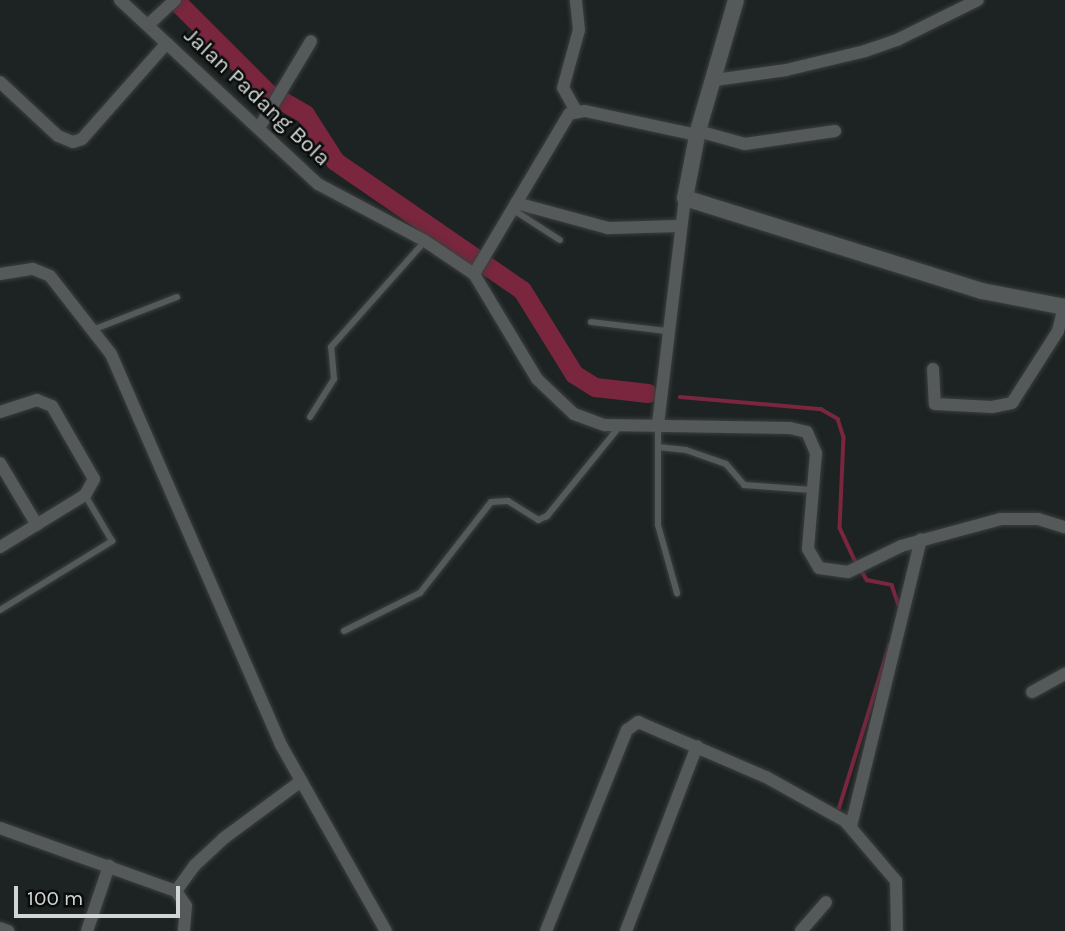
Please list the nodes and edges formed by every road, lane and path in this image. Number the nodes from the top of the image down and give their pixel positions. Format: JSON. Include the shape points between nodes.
{"nodes":[{"id":1,"x":120,"y":0,"type":"edge"},
{"id":2,"x":576,"y":0,"type":"edge"},
{"id":3,"x":736,"y":0,"type":"edge"},
{"id":4,"x":978,"y":0,"type":"edge"},
{"id":5,"x":172,"y":4,"type":"edge"},
{"id":6,"x":148,"y":25,"type":"junction"},
{"id":7,"x":311,"y":41,"type":"dead end"},
{"id":8,"x":167,"y":43,"type":"junction"},
{"id":9,"x":715,"y":80,"type":"junction"},
{"id":10,"x":0,"y":82,"type":"edge"},
{"id":11,"x":576,"y":111,"type":"junction"},
{"id":12,"x":259,"y":128,"type":"junction"},
{"id":13,"x":835,"y":131,"type":"dead end"},
{"id":14,"x":697,"y":133,"type":"junction"},
{"id":15,"x":685,"y":198,"type":"junction"},
{"id":16,"x":514,"y":206,"type":"junction"},
{"id":17,"x":681,"y":226,"type":"junction"},
{"id":18,"x":560,"y":240,"type":"dead end"},
{"id":19,"x":425,"y":241,"type":"junction"},
{"id":20,"x":480,"y":264,"type":"junction"},
{"id":21,"x":0,"y":274,"type":"edge"},
{"id":22,"x":177,"y":297,"type":"dead end"},
{"id":23,"x":1065,"y":307,"type":"edge"},
{"id":24,"x":591,"y":322,"type":"dead end"},
{"id":25,"x":95,"y":329,"type":"junction"},
{"id":26,"x":667,"y":331,"type":"junction"},
{"id":27,"x":933,"y":369,"type":"dead end"},
{"id":28,"x":0,"y":412,"type":"edge"},
{"id":29,"x":310,"y":417,"type":"dead end"},
{"id":30,"x":658,"y":424,"type":"junction"},
{"id":31,"x":620,"y":425,"type":"junction"},
{"id":32,"x":658,"y":447,"type":"junction"},
{"id":33,"x":0,"y":463,"type":"edge"},
{"id":34,"x":812,"y":490,"type":"junction"},
{"id":35,"x":85,"y":495,"type":"junction"},
{"id":36,"x":37,"y":525,"type":"junction"},
{"id":37,"x":1065,"y":527,"type":"edge"},
{"id":38,"x":921,"y":539,"type":"junction"},
{"id":39,"x":0,"y":547,"type":"edge"},
{"id":40,"x":677,"y":593,"type":"dead end"},
{"id":41,"x":0,"y":610,"type":"edge"},
{"id":42,"x":344,"y":631,"type":"dead end"},
{"id":43,"x":1065,"y":674,"type":"edge"},
{"id":44,"x":1032,"y":692,"type":"dead end"},
{"id":45,"x":697,"y":746,"type":"junction"},
{"id":46,"x":302,"y":781,"type":"junction"},
{"id":47,"x":846,"y":822,"type":"junction"},
{"id":48,"x":0,"y":828,"type":"edge"},
{"id":49,"x":109,"y":866,"type":"junction"},
{"id":50,"x":176,"y":891,"type":"junction"},
{"id":51,"x":826,"y":902,"type":"dead end"},
{"id":52,"x":0,"y":929,"type":"edge"},
{"id":53,"x":8,"y":931,"type":"edge"},
{"id":54,"x":88,"y":931,"type":"edge"},
{"id":55,"x":184,"y":931,"type":"edge"},
{"id":56,"x":386,"y":931,"type":"edge"},
{"id":57,"x":546,"y":931,"type":"edge"},
{"id":58,"x":626,"y":931,"type":"edge"},
{"id":59,"x":801,"y":931,"type":"edge"},
{"id":60,"x":897,"y":931,"type":"edge"}],
"edges":[{"from":1,"to":6,"type":"street","name":"Jalan Padang Bola"},
{"from":2,"to":11,"type":"street","via":[[579,30],[563,88]]},
{"from":3,"to":9,"type":"street"},
{"from":4,"to":9,"type":"street","via":[[865,51],[786,70]]},
{"from":5,"to":6,"type":"street"},
{"from":6,"to":8,"type":"street","name":"Jalan Padang Bola"},
{"from":7,"to":12,"type":"street"},
{"from":8,"to":10,"type":"street","via":[[82,139],[74,142],[58,136]]},
{"from":8,"to":12,"type":"street","name":"Jalan Padang Bola"},
{"from":9,"to":14,"type":"street"},
{"from":11,"to":14,"type":"street"},
{"from":11,"to":16,"type":"street","via":[[564,120]]},
{"from":12,"to":19,"type":"street","name":"Jalan Padang Bola","via":[[318,184]]},
{"from":13,"to":14,"type":"street","via":[[745,144]]},
{"from":14,"to":15,"type":"street"},
{"from":15,"to":17,"type":"street"},
{"from":15,"to":23,"type":"street","via":[[982,291]]},
{"from":16,"to":17,"type":"street","via":[[608,228]]},
{"from":16,"to":18,"type":"lane"},
{"from":16,"to":20,"type":"street"},
{"from":17,"to":26,"type":"street"},
{"from":19,"to":20,"type":"street","name":"Jalan Padang Bola"},
{"from":19,"to":29,"type":"lane","via":[[331,347],[334,379]]},
{"from":20,"to":31,"type":"street","name":"Jalan Padang Bola","via":[[537,379],[554,397],[593,422]]},
{"from":21,"to":25,"type":"street","via":[[23,268],[41,270]]},
{"from":22,"to":25,"type":"lane"},
{"from":23,"to":27,"type":"street","via":[[1058,331],[1012,402],[992,407],[935,404]]},
{"from":24,"to":26,"type":"lane"},
{"from":25,"to":46,"type":"street","via":[[134,402],[268,716]]},
{"from":26,"to":30,"type":"street"},
{"from":28,"to":35,"type":"street","via":[[37,400],[52,406],[92,470],[93,487]]},
{"from":30,"to":31,"type":"street","name":"Jalan Padang Bola"},
{"from":30,"to":32,"type":"lane"},
{"from":30,"to":34,"type":"street","name":"Jalan Padang Bola","via":[[807,432],[816,453]]},
{"from":31,"to":42,"type":"lane","via":[[547,516],[538,520],[508,501],[491,502],[420,593]]},
{"from":32,"to":34,"type":"lane","via":[[681,449],[726,464],[744,485]]},
{"from":32,"to":40,"type":"lane","via":[[658,526]]},
{"from":33,"to":36,"type":"street"},
{"from":34,"to":38,"type":"street","via":[[809,556],[828,572],[848,572]]},
{"from":35,"to":36,"type":"street"},
{"from":35,"to":41,"type":"lane","via":[[112,541]]},
{"from":36,"to":39,"type":"street"},
{"from":37,"to":38,"type":"street","via":[[1013,517]]},
{"from":38,"to":47,"type":"street"},
{"from":43,"to":44,"type":"street"},
{"from":45,"to":47,"type":"street"},
{"from":45,"to":57,"type":"street","via":[[646,722],[627,730]]},
{"from":45,"to":58,"type":"street"},
{"from":46,"to":50,"type":"street","via":[[224,838]]},
{"from":46,"to":56,"type":"street"},
{"from":47,"to":60,"type":"street","via":[[898,884]]},
{"from":48,"to":49,"type":"street"},
{"from":49,"to":50,"type":"street"},
{"from":49,"to":54,"type":"street"},
{"from":50,"to":55,"type":"street","via":[[186,906]]},
{"from":51,"to":59,"type":"street"},
{"from":52,"to":53,"type":"street"}]}
